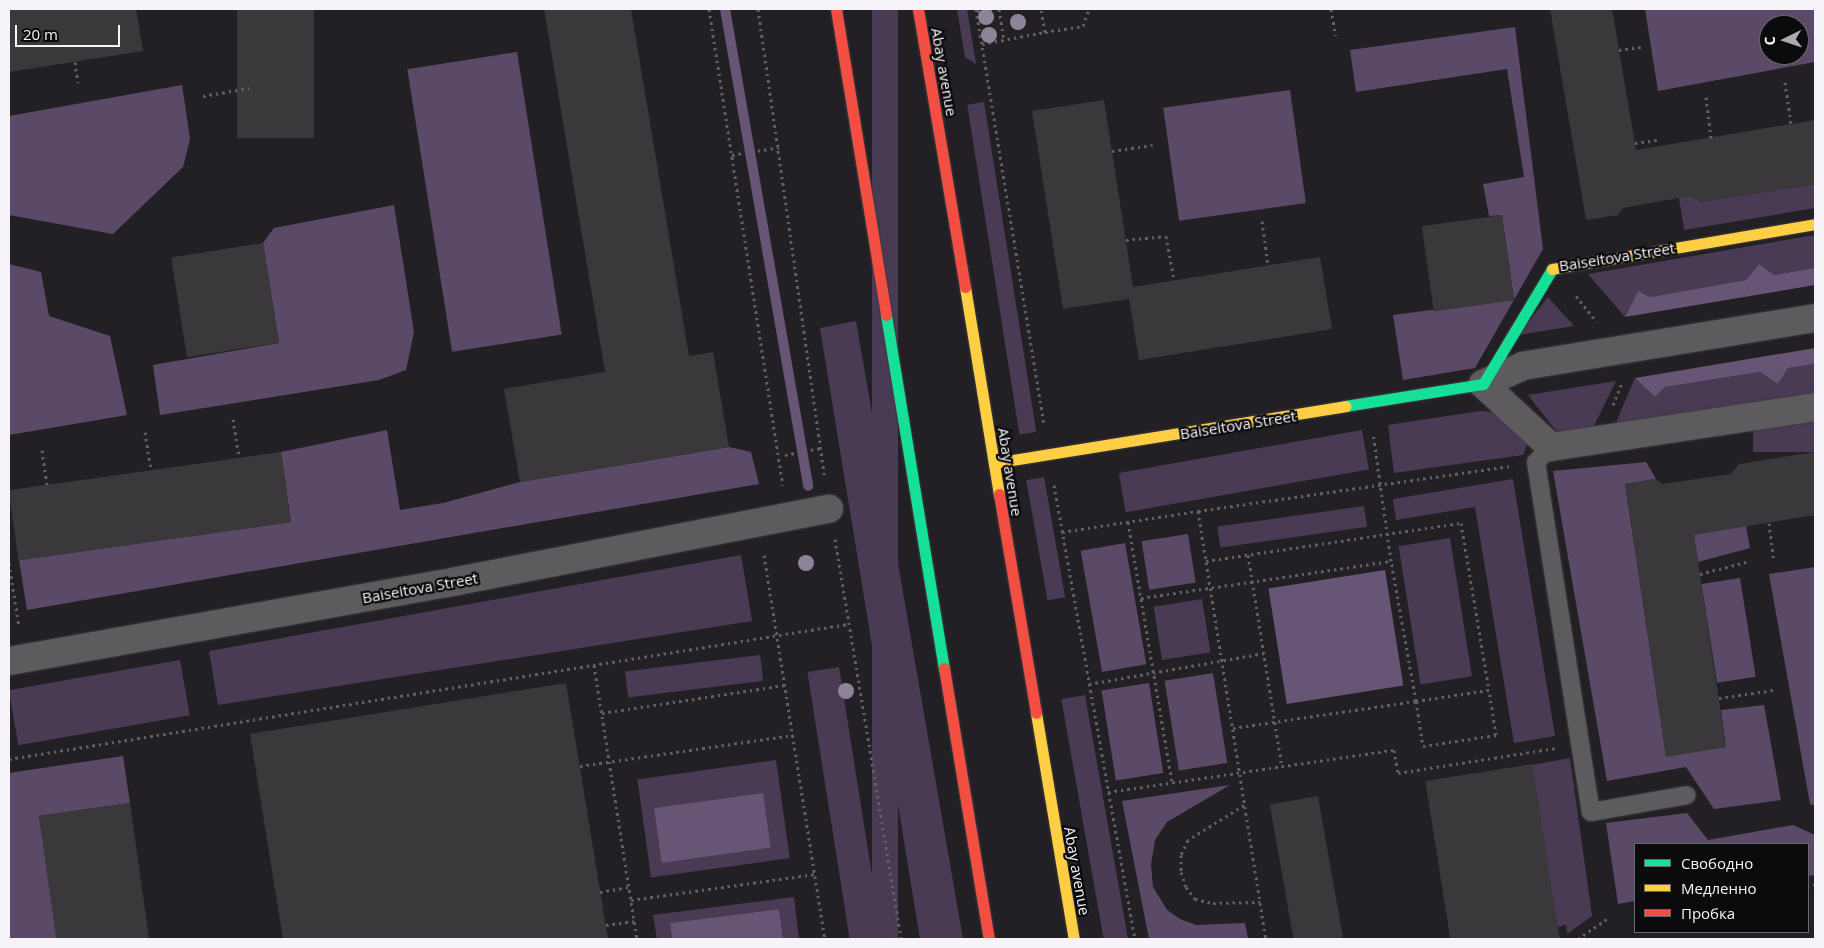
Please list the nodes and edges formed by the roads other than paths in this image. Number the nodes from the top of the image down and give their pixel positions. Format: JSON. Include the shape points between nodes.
{"nodes":[{"id":1,"x":836,"y":9,"type":"edge"},
{"id":2,"x":918,"y":9,"type":"edge"},
{"id":3,"x":1815,"y":224,"type":"edge"},
{"id":4,"x":1815,"y":318,"type":"edge"},
{"id":5,"x":1483,"y":384,"type":"junction"},
{"id":6,"x":1815,"y":407,"type":"edge"},
{"id":7,"x":1544,"y":454,"type":"junction"},
{"id":8,"x":994,"y":463,"type":"junction"},
{"id":9,"x":829,"y":509,"type":"road end"},
{"id":10,"x":17,"y":659,"type":"edge"},
{"id":11,"x":1687,"y":796,"type":"dead end"},
{"id":12,"x":989,"y":939,"type":"edge"},
{"id":13,"x":1074,"y":939,"type":"edge"}],
"edges":[{"from":1,"to":12,"type":"main road"},
{"from":2,"to":8,"type":"main road","name":"Abay avenue"},
{"from":3,"to":5,"type":"main road","name":"Baiseitova Street","via":[[1553,267]]},
{"from":4,"to":5,"type":"street","name":"Baiseitova Street","via":[[1524,366]]},
{"from":5,"to":7,"type":"street"},
{"from":5,"to":8,"type":"main road","name":"Baiseitova Street"},
{"from":6,"to":7,"type":"street"},
{"from":7,"to":11,"type":"lane","via":[[1580,744],[1592,812]]},
{"from":8,"to":13,"type":"main road","name":"Abay avenue"},
{"from":9,"to":10,"type":"street","name":"Baiseitova Street","via":[[457,581]]}]}
